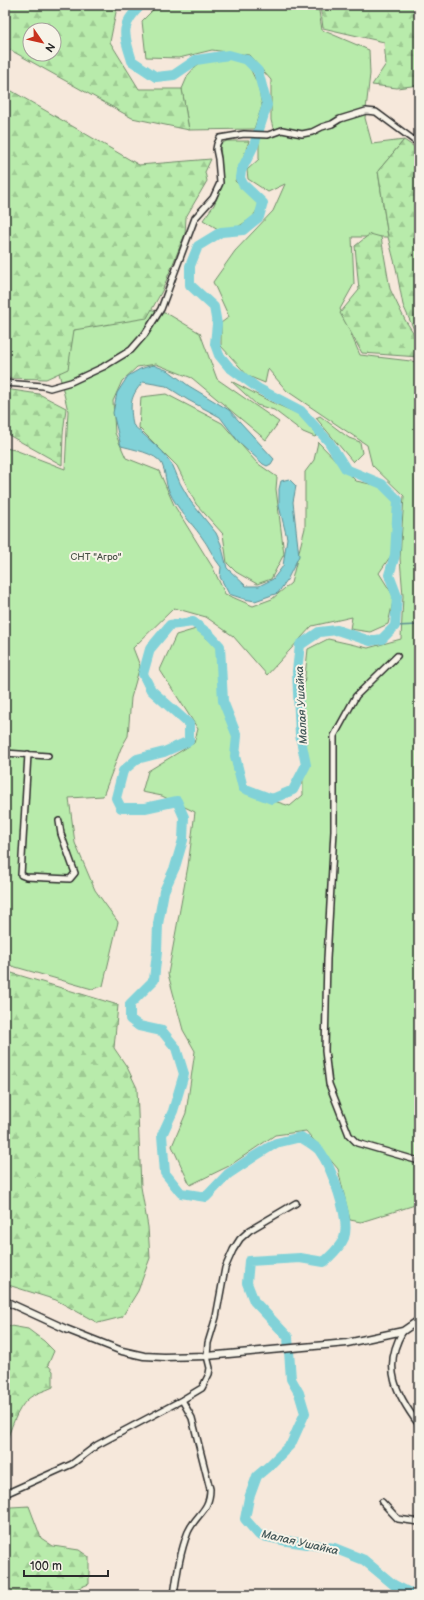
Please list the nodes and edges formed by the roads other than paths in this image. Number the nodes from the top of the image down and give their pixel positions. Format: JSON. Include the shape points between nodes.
{"nodes":[{"id":1,"x":419,"y":144,"type":"edge"},
{"id":2,"x":5,"y":383,"type":"edge"},
{"id":3,"x":398,"y":656,"type":"dead end"},
{"id":4,"x":5,"y":753,"type":"edge"},
{"id":5,"x":28,"y":754,"type":"junction"},
{"id":6,"x":48,"y":756,"type":"dead end"},
{"id":7,"x":59,"y":821,"type":"dead end"},
{"id":8,"x":419,"y":1161,"type":"edge"},
{"id":9,"x":296,"y":1203,"type":"dead end"},
{"id":10,"x":5,"y":1301,"type":"edge"},
{"id":11,"x":419,"y":1320,"type":"edge"},
{"id":12,"x":403,"y":1332,"type":"junction"},
{"id":13,"x":207,"y":1356,"type":"junction"},
{"id":14,"x":182,"y":1400,"type":"junction"},
{"id":15,"x":419,"y":1426,"type":"edge"},
{"id":16,"x":5,"y":1494,"type":"edge"},
{"id":17,"x":382,"y":1502,"type":"dead end"},
{"id":18,"x":419,"y":1522,"type":"edge"},
{"id":19,"x":174,"y":1595,"type":"edge"}],
"edges":[{"from":1,"to":2,"type":"street","via":[[376,112],[366,111],[302,134],[282,130],[268,135],[244,134],[220,138],[216,149],[220,183],[213,198],[195,218],[161,309],[131,350],[93,373],[50,388]]},
{"from":3,"to":8,"type":"street","via":[[356,696],[334,736],[334,831],[325,1051],[329,1084],[349,1135],[357,1143]]},
{"from":4,"to":5,"type":"street"},
{"from":5,"to":6,"type":"street"},
{"from":5,"to":7,"type":"street","via":[[21,875],[70,879],[73,877],[75,873]]},
{"from":9,"to":13,"type":"street","via":[[250,1230],[233,1250],[225,1268]]},
{"from":10,"to":13,"type":"street","via":[[122,1352],[164,1357]]},
{"from":11,"to":12,"type":"street"},
{"from":12,"to":13,"type":"street","via":[[347,1343]]},
{"from":12,"to":15,"type":"street","via":[[395,1347],[392,1367],[400,1397]]},
{"from":13,"to":14,"type":"street","via":[[210,1368],[205,1384]]},
{"from":14,"to":16,"type":"street","via":[[97,1445],[72,1464]]},
{"from":14,"to":19,"type":"street","via":[[192,1418],[210,1497],[208,1505],[189,1530],[183,1546]]},
{"from":17,"to":18,"type":"street","via":[[398,1519]]}]}
